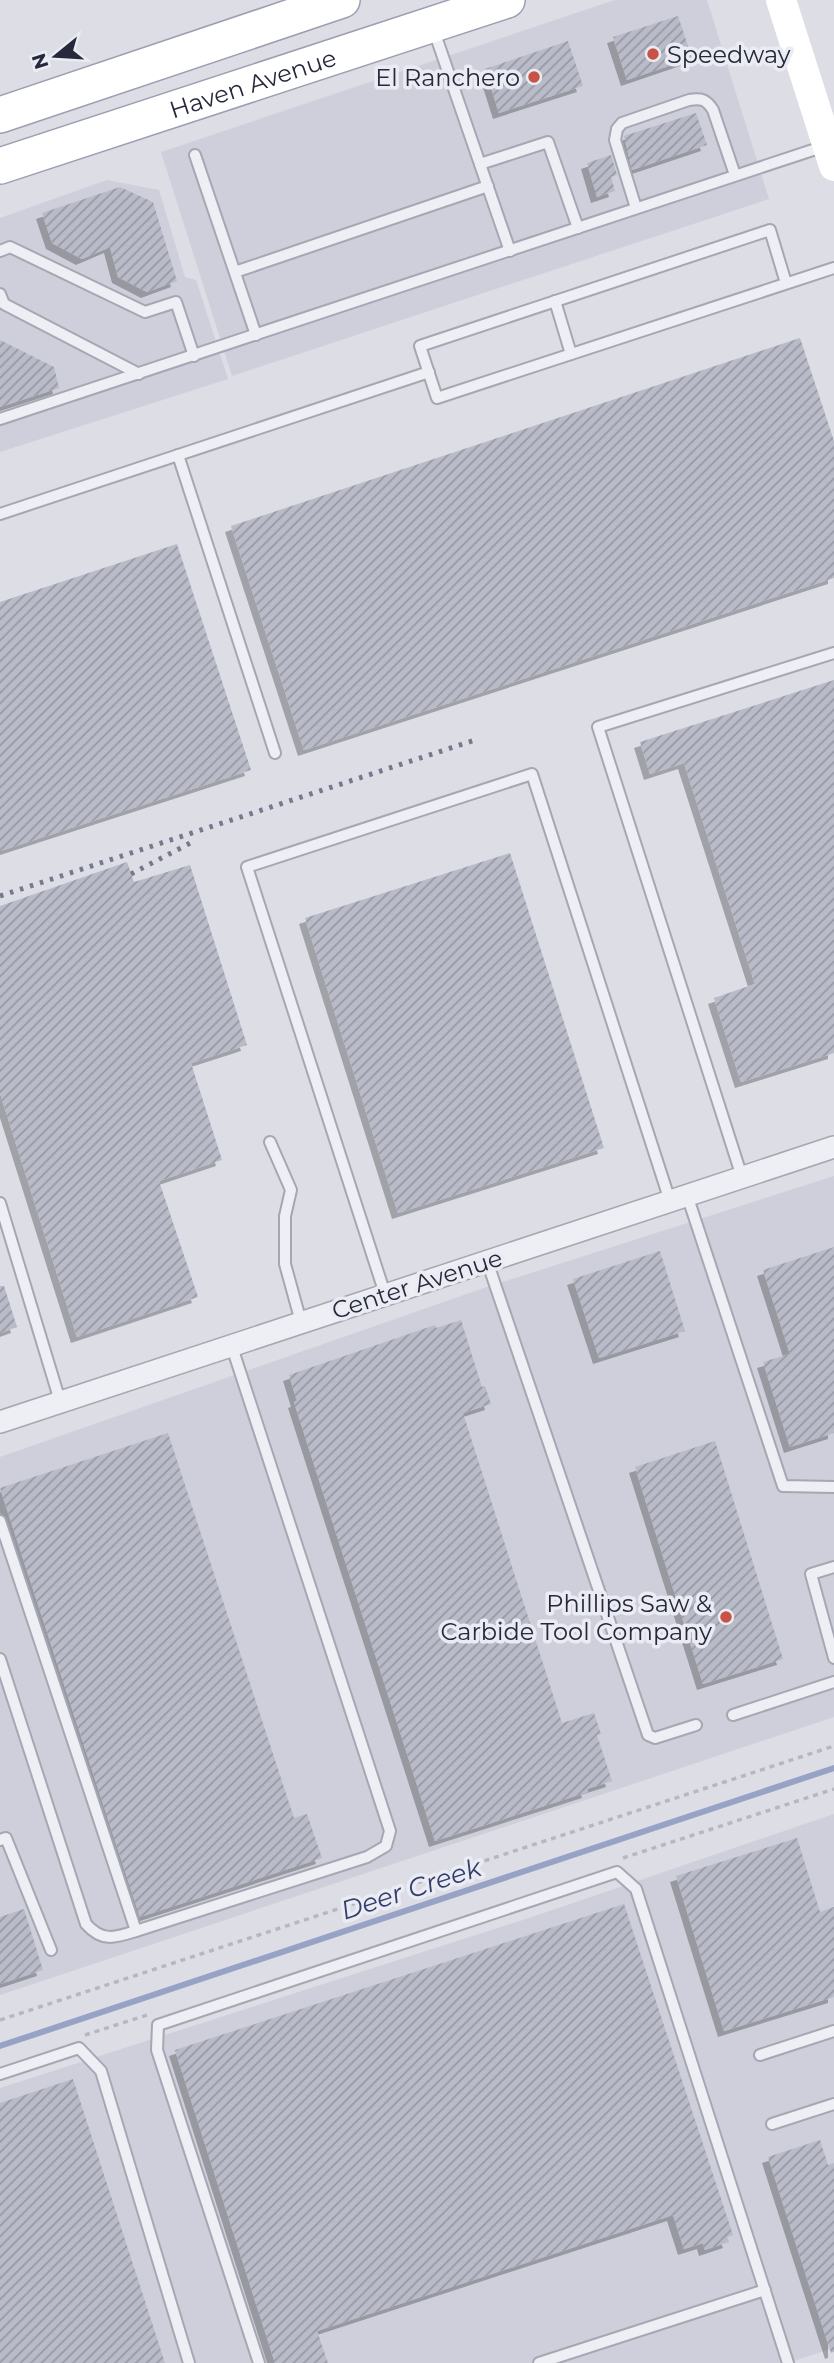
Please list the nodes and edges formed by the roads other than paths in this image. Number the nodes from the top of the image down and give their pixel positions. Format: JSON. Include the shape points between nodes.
{"nodes":[{"id":1,"x":342,"y":0,"type":"edge"},
{"id":2,"x":507,"y":0,"type":"edge"},
{"id":3,"x":781,"y":0,"type":"edge"},
{"id":4,"x":432,"y":25,"type":"junction"},
{"id":5,"x":0,"y":115,"type":"edge"},
{"id":6,"x":195,"y":155,"type":"dead end"},
{"id":7,"x":831,"y":155,"type":"edge"},
{"id":8,"x":480,"y":164,"type":"junction"},
{"id":9,"x":0,"y":166,"type":"edge"},
{"id":10,"x":735,"y":175,"type":"junction"},
{"id":11,"x":488,"y":186,"type":"junction"},
{"id":12,"x":636,"y":208,"type":"junction"},
{"id":13,"x":578,"y":228,"type":"junction"},
{"id":14,"x":510,"y":250,"type":"junction"},
{"id":15,"x":0,"y":251,"type":"edge"},
{"id":16,"x":834,"y":268,"type":"edge"},
{"id":17,"x":235,"y":272,"type":"junction"},
{"id":18,"x":786,"y":282,"type":"junction"},
{"id":19,"x":0,"y":294,"type":"edge"},
{"id":20,"x":555,"y":301,"type":"junction"},
{"id":21,"x":256,"y":335,"type":"junction"},
{"id":22,"x":571,"y":354,"type":"junction"},
{"id":23,"x":194,"y":356,"type":"junction"},
{"id":24,"x":429,"y":372,"type":"junction"},
{"id":25,"x":139,"y":374,"type":"junction"},
{"id":26,"x":0,"y":419,"type":"edge"},
{"id":27,"x":178,"y":455,"type":"junction"},
{"id":28,"x":0,"y":514,"type":"edge"},
{"id":29,"x":834,"y":653,"type":"edge"},
{"id":30,"x":275,"y":753,"type":"dead end"},
{"id":31,"x":270,"y":1142,"type":"dead end"},
{"id":32,"x":834,"y":1147,"type":"edge"},
{"id":33,"x":742,"y":1177,"type":"junction"},
{"id":34,"x":679,"y":1198,"type":"junction"},
{"id":35,"x":0,"y":1203,"type":"edge"},
{"id":36,"x":487,"y":1261,"type":"junction"},
{"id":37,"x":385,"y":1294,"type":"junction"},
{"id":38,"x":301,"y":1322,"type":"junction"},
{"id":39,"x":231,"y":1345,"type":"junction"},
{"id":40,"x":60,"y":1401,"type":"junction"},
{"id":41,"x":0,"y":1422,"type":"edge"},
{"id":42,"x":834,"y":1487,"type":"edge"},
{"id":43,"x":0,"y":1521,"type":"edge"},
{"id":44,"x":834,"y":1567,"type":"edge"},
{"id":45,"x":834,"y":1658,"type":"edge"},
{"id":46,"x":0,"y":1659,"type":"edge"},
{"id":47,"x":834,"y":1682,"type":"edge"},
{"id":48,"x":733,"y":1715,"type":"dead end"},
{"id":49,"x":696,"y":1725,"type":"dead end"},
{"id":50,"x":0,"y":1840,"type":"edge"},
{"id":51,"x":136,"y":1931,"type":"junction"},
{"id":52,"x":51,"y":1950,"type":"dead end"},
{"id":53,"x":834,"y":2031,"type":"edge"},
{"id":54,"x":760,"y":2055,"type":"dead end"},
{"id":55,"x":0,"y":2074,"type":"edge"},
{"id":56,"x":834,"y":2104,"type":"edge"},
{"id":57,"x":772,"y":2124,"type":"dead end"},
{"id":58,"x":765,"y":2290,"type":"junction"},
{"id":59,"x":189,"y":2363,"type":"edge"},
{"id":60,"x":259,"y":2363,"type":"edge"},
{"id":61,"x":539,"y":2363,"type":"edge"},
{"id":62,"x":788,"y":2363,"type":"edge"}],
"edges":[{"from":1,"to":5,"type":"main road","name":"Haven Avenue","via":[[282,14]]},
{"from":2,"to":4,"type":"main road","name":"Haven Avenue"},
{"from":3,"to":7,"type":"main road"},
{"from":4,"to":8,"type":"lane"},
{"from":4,"to":9,"type":"main road","name":"Haven Avenue"},
{"from":6,"to":17,"type":"lane"},
{"from":7,"to":10,"type":"lane"},
{"from":8,"to":11,"type":"lane"},
{"from":8,"to":13,"type":"lane","via":[[548,142]]},
{"from":10,"to":12,"type":"lane"},
{"from":10,"to":12,"type":"lane","via":[[713,110],[699,98],[688,100],[622,123],[617,129],[615,140]]},
{"from":11,"to":14,"type":"lane"},
{"from":11,"to":17,"type":"lane"},
{"from":12,"to":13,"type":"lane"},
{"from":13,"to":14,"type":"lane"},
{"from":14,"to":21,"type":"lane"},
{"from":15,"to":23,"type":"lane","via":[[10,247],[145,312],[176,302]]},
{"from":16,"to":18,"type":"lane"},
{"from":17,"to":21,"type":"lane"},
{"from":18,"to":20,"type":"lane","via":[[770,230]]},
{"from":18,"to":22,"type":"lane"},
{"from":19,"to":25,"type":"lane","via":[[4,304]]},
{"from":20,"to":22,"type":"lane"},
{"from":20,"to":24,"type":"lane","via":[[420,346]]},
{"from":21,"to":23,"type":"lane"},
{"from":22,"to":24,"type":"lane","via":[[437,398]]},
{"from":23,"to":25,"type":"lane"},
{"from":24,"to":27,"type":"lane"},
{"from":25,"to":26,"type":"lane"},
{"from":27,"to":28,"type":"lane"},
{"from":27,"to":30,"type":"lane"},
{"from":29,"to":33,"type":"lane","via":[[598,727]]},
{"from":31,"to":38,"type":"lane","via":[[291,1190],[285,1216],[285,1264]]},
{"from":32,"to":33,"type":"street","name":"Center Avenue"},
{"from":33,"to":34,"type":"street","name":"Center Avenue"},
{"from":34,"to":36,"type":"street","name":"Center Avenue"},
{"from":34,"to":37,"type":"lane","via":[[533,774],[286,854],[247,867]]},
{"from":34,"to":42,"type":"lane","via":[[783,1486]]},
{"from":35,"to":40,"type":"lane"},
{"from":36,"to":37,"type":"street","name":"Center Avenue"},
{"from":36,"to":49,"type":"lane","via":[[648,1735],[655,1738]]},
{"from":37,"to":38,"type":"street","name":"Center Avenue"},
{"from":38,"to":39,"type":"street","name":"Center Avenue"},
{"from":39,"to":40,"type":"street","name":"Center Avenue"},
{"from":39,"to":51,"type":"lane","via":[[390,1831],[386,1846],[367,1857]]},
{"from":40,"to":41,"type":"street","name":"Center Avenue"},
{"from":43,"to":51,"type":"lane"},
{"from":44,"to":45,"type":"lane","via":[[811,1574]]},
{"from":46,"to":51,"type":"lane","via":[[86,1924],[96,1936],[111,1939]]},
{"from":47,"to":48,"type":"lane"},
{"from":50,"to":52,"type":"lane","via":[[6,1838]]},
{"from":53,"to":54,"type":"lane"},
{"from":55,"to":59,"type":"lane","via":[[79,2048],[101,2071]]},
{"from":56,"to":57,"type":"lane"},
{"from":58,"to":60,"type":"lane","via":[[636,1889],[617,1872],[158,2025],[157,2050]]},
{"from":58,"to":61,"type":"lane"},
{"from":58,"to":62,"type":"lane"}]}
